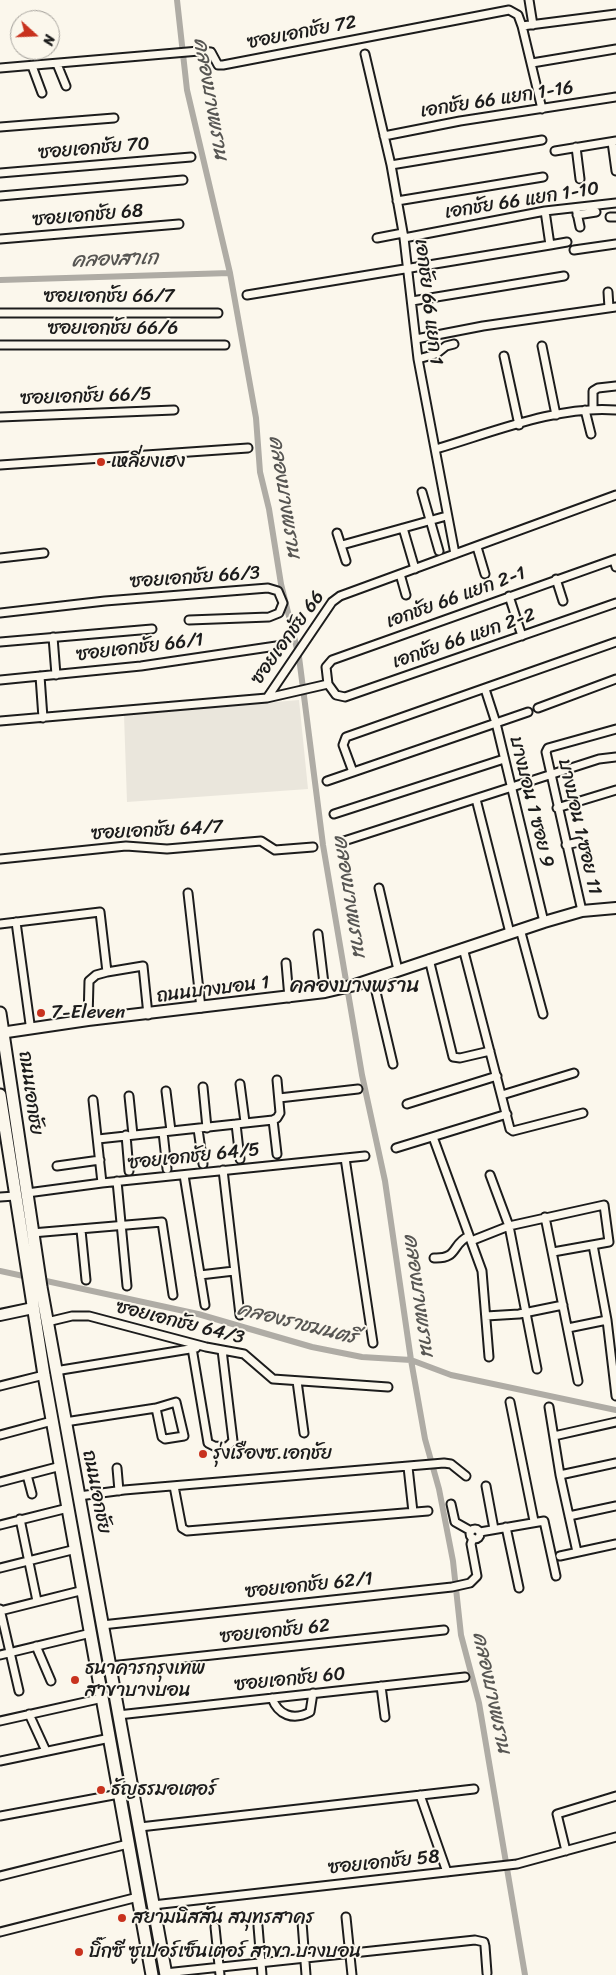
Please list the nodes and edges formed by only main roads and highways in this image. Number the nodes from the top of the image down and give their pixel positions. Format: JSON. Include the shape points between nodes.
{"nodes":[{"id":1,"x":616,"y":908,"type":"edge"},
{"id":2,"x":0,"y":1013,"type":"edge"},
{"id":3,"x":41,"y":1026,"type":"junction"},
{"id":4,"x":1,"y":1030,"type":"edge"},
{"id":5,"x":0,"y":1095,"type":"edge"},
{"id":6,"x":3,"y":1132,"type":"edge"},
{"id":7,"x":21,"y":1194,"type":"junction"},
{"id":8,"x":32,"y":1265,"type":"junction"},
{"id":9,"x":35,"y":1287,"type":"junction"},
{"id":10,"x":33,"y":1308,"type":"junction"},
{"id":11,"x":0,"y":1315,"type":"edge"},
{"id":12,"x":50,"y":1373,"type":"junction"},
{"id":13,"x":84,"y":1523,"type":"junction"},
{"id":14,"x":72,"y":1525,"type":"junction"},
{"id":15,"x":165,"y":1974,"type":"edge"},
{"id":16,"x":152,"y":1975,"type":"edge"}],
"edges":[{"from":1,"to":3,"type":"main road","name":"ถนนบางบอน 1","via":[[582,911],[325,992]]},
{"from":2,"to":4,"type":"main road","name":"ถนนเอกชัย"},
{"from":3,"to":4,"type":"main road","name":"ถนนบางบอน 1"},
{"from":3,"to":4,"type":"main road","name":"ถนนบางบอน 1","via":[[30,1024]]},
{"from":4,"to":7,"type":"main road","name":"ถนนเอกชัย"},
{"from":5,"to":6,"type":"main road","name":"ถนนเอกชัย"},
{"from":6,"to":7,"type":"main road","name":"ถนนเอกชัย"},
{"from":7,"to":8,"type":"main road","name":"ถนนเอกชัย"},
{"from":7,"to":8,"type":"main road","name":"ถนนเอกชัย","via":[[32,1233]]},
{"from":8,"to":9,"type":"main road","name":"ถนนเอกชัย"},
{"from":9,"to":10,"type":"main road","name":"ถนนเอกชัย"},
{"from":9,"to":12,"type":"main road","name":"ถนนเอกชัย","via":[[46,1322]]},
{"from":10,"to":11,"type":"main road"},
{"from":10,"to":12,"type":"main road","name":"ถนนเอกชัย"},
{"from":12,"to":13,"type":"main road","name":"ถนนเอกชัย","via":[[65,1422]]},
{"from":12,"to":14,"type":"main road","name":"ถนนเอกชัย","via":[[52,1421]]},
{"from":13,"to":14,"type":"main road"},
{"from":13,"to":15,"type":"main road","name":"ถนนเอกชัย"},
{"from":14,"to":16,"type":"main road","name":"ถนนเอกชัย"}]}
